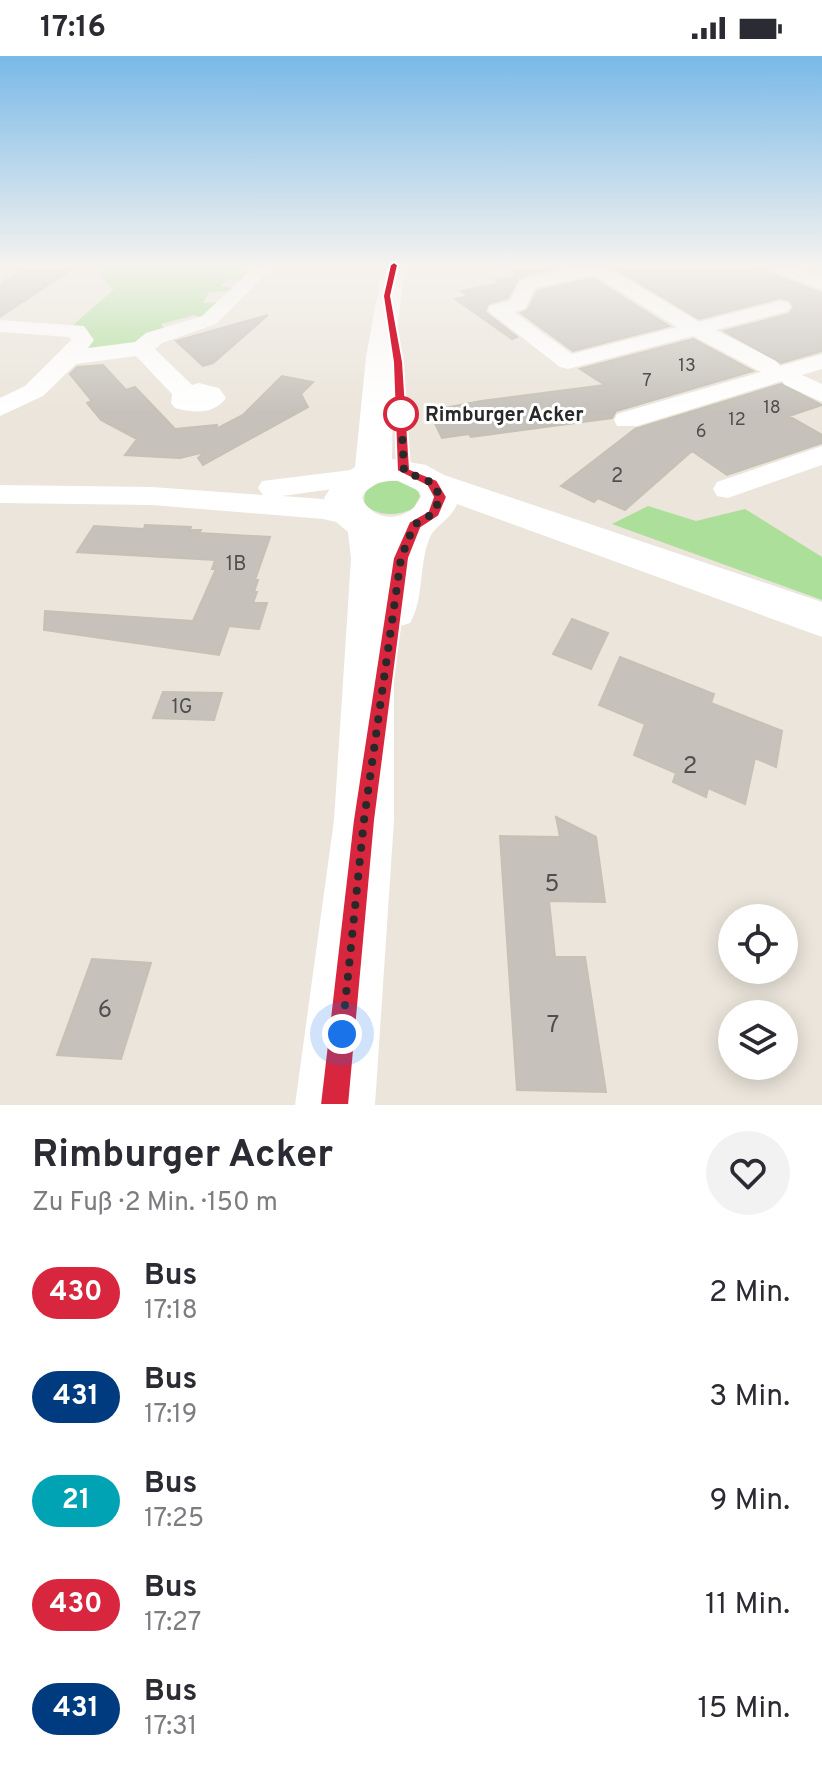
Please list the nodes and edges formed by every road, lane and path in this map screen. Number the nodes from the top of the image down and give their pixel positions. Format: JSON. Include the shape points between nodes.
{"nodes":[{"id":1,"x":215,"y":314,"type":"edge"},
{"id":2,"x":387,"y":314,"type":"edge"},
{"id":3,"x":502,"y":314,"type":"edge"},
{"id":4,"x":670,"y":314,"type":"edge"},
{"id":5,"x":754,"y":314,"type":"edge"},
{"id":6,"x":0,"y":326,"type":"edge"},
{"id":7,"x":694,"y":329,"type":"junction"},
{"id":8,"x":142,"y":348,"type":"junction"},
{"id":9,"x":69,"y":358,"type":"junction"},
{"id":10,"x":822,"y":361,"type":"edge"},
{"id":11,"x":768,"y":366,"type":"dead end"},
{"id":12,"x":794,"y":380,"type":"dead end"},
{"id":13,"x":187,"y":394,"type":"dead end"},
{"id":14,"x":822,"y":394,"type":"edge"},
{"id":15,"x":0,"y":408,"type":"edge"},
{"id":16,"x":627,"y":420,"type":"dead end"},
{"id":17,"x":822,"y":455,"type":"edge"},
{"id":18,"x":728,"y":489,"type":"dead end"},
{"id":19,"x":0,"y":494,"type":"edge"},
{"id":20,"x":391,"y":499,"type":"junction"},
{"id":21,"x":822,"y":620,"type":"edge"},
{"id":22,"x":335,"y":1105,"type":"edge"}],
"edges":[{"from":1,"to":8,"type":"street","via":[[154,338]]},
{"from":2,"to":20,"type":"main road"},
{"from":3,"to":7,"type":"street","via":[[568,362]]},
{"from":4,"to":7,"type":"street"},
{"from":5,"to":7,"type":"street"},
{"from":6,"to":9,"type":"street","via":[[76,331],[83,340]]},
{"from":7,"to":11,"type":"street"},
{"from":8,"to":9,"type":"street"},
{"from":8,"to":13,"type":"street"},
{"from":9,"to":15,"type":"street","via":[[34,391]]},
{"from":10,"to":16,"type":"street"},
{"from":12,"to":14,"type":"street"},
{"from":17,"to":18,"type":"street"},
{"from":19,"to":20,"type":"street","via":[[152,496],[323,509]]},
{"from":20,"to":21,"type":"main road","via":[[475,524],[671,568]]},
{"from":20,"to":22,"type":"main road","via":[[372,559],[364,820]]}]}
